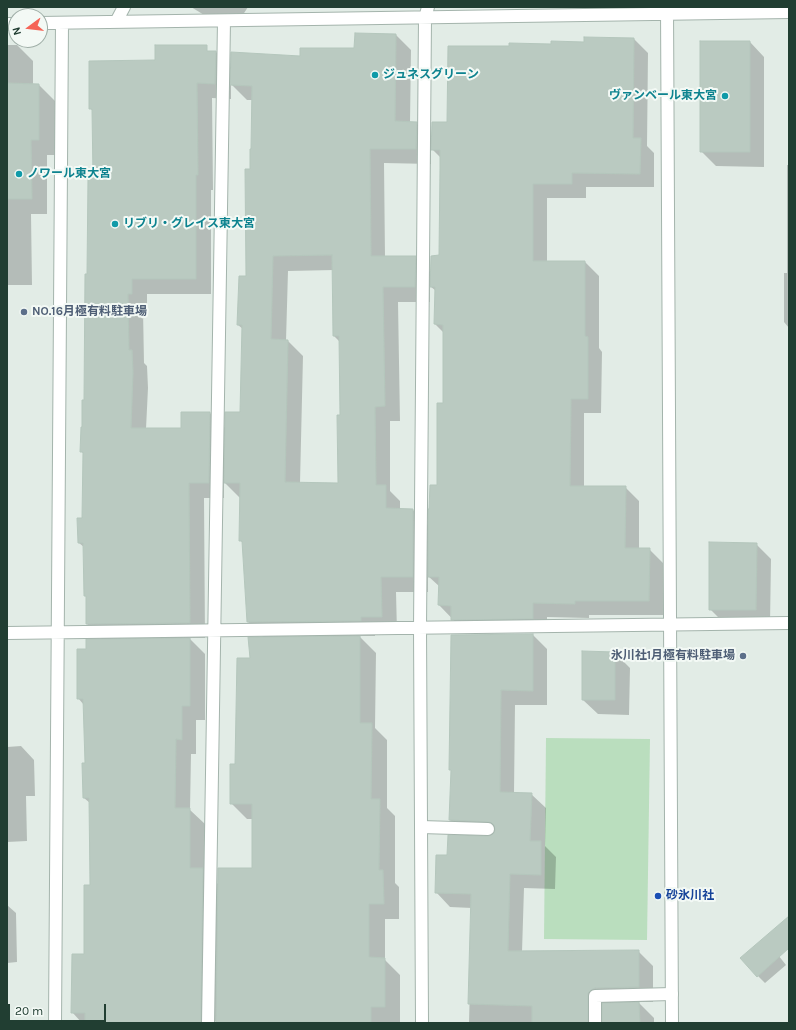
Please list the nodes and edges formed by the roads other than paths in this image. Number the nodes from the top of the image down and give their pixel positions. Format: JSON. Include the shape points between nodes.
{"nodes":[{"id":1,"x":124,"y":7,"type":"edge"},
{"id":2,"x":667,"y":10,"type":"edge"},
{"id":3,"x":427,"y":12,"type":"edge"},
{"id":4,"x":789,"y":12,"type":"edge"},
{"id":5,"x":224,"y":21,"type":"junction"},
{"id":6,"x":116,"y":22,"type":"junction"},
{"id":7,"x":48,"y":23,"type":"edge"},
{"id":8,"x":62,"y":23,"type":"junction"},
{"id":9,"x":789,"y":623,"type":"edge"},
{"id":10,"x":670,"y":624,"type":"junction"},
{"id":11,"x":420,"y":628,"type":"junction"},
{"id":12,"x":215,"y":630,"type":"junction"},
{"id":13,"x":58,"y":632,"type":"junction"},
{"id":14,"x":7,"y":633,"type":"edge"},
{"id":15,"x":421,"y":827,"type":"junction"},
{"id":16,"x":488,"y":829,"type":"dead end"},
{"id":17,"x":672,"y":994,"type":"junction"},
{"id":18,"x":55,"y":1023,"type":"edge"},
{"id":19,"x":208,"y":1023,"type":"edge"},
{"id":20,"x":422,"y":1023,"type":"edge"},
{"id":21,"x":595,"y":1023,"type":"edge"},
{"id":22,"x":672,"y":1023,"type":"edge"}],
"edges":[{"from":1,"to":6,"type":"street"},
{"from":2,"to":3,"type":"street"},
{"from":2,"to":4,"type":"street"},
{"from":2,"to":10,"type":"street"},
{"from":3,"to":5,"type":"street"},
{"from":3,"to":11,"type":"street"},
{"from":5,"to":6,"type":"street"},
{"from":5,"to":12,"type":"street"},
{"from":6,"to":8,"type":"street"},
{"from":7,"to":8,"type":"street"},
{"from":8,"to":13,"type":"street"},
{"from":9,"to":10,"type":"street"},
{"from":10,"to":11,"type":"street"},
{"from":10,"to":17,"type":"street"},
{"from":11,"to":12,"type":"street"},
{"from":11,"to":15,"type":"street"},
{"from":12,"to":13,"type":"street"},
{"from":12,"to":19,"type":"street"},
{"from":13,"to":14,"type":"street"},
{"from":13,"to":18,"type":"street"},
{"from":15,"to":16,"type":"street"},
{"from":15,"to":20,"type":"street"},
{"from":17,"to":21,"type":"street","via":[[595,996]]},
{"from":17,"to":22,"type":"street"}]}
